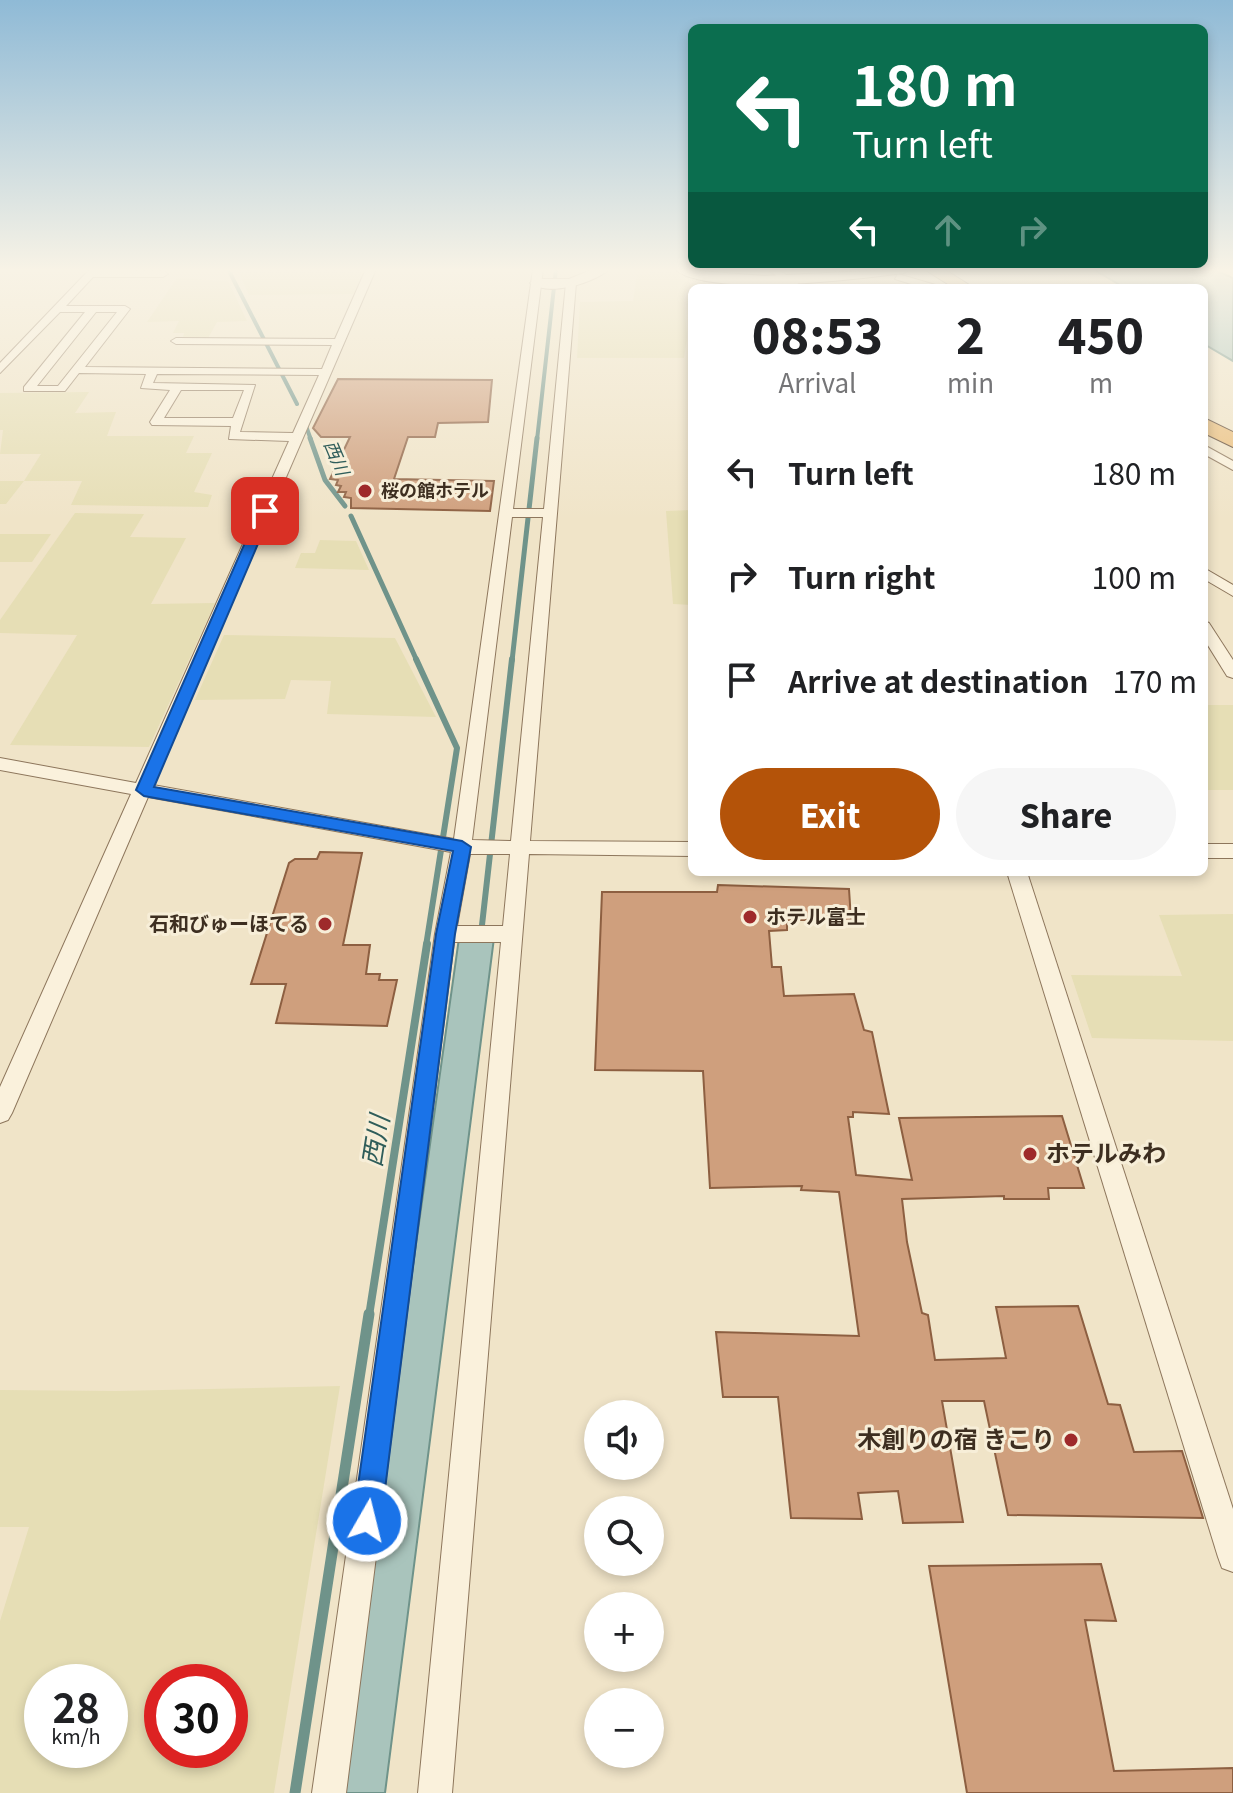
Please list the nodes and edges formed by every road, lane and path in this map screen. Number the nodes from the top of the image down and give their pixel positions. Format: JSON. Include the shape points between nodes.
{"nodes":[{"id":1,"x":16,"y":353,"type":"edge"},
{"id":2,"x":58,"y":353,"type":"edge"},
{"id":3,"x":90,"y":353,"type":"edge"},
{"id":4,"x":334,"y":353,"type":"edge"},
{"id":5,"x":538,"y":353,"type":"edge"},
{"id":6,"x":551,"y":353,"type":"edge"},
{"id":7,"x":0,"y":370,"type":"edge"},
{"id":8,"x":76,"y":370,"type":"junction"},
{"id":9,"x":153,"y":371,"type":"junction"},
{"id":10,"x":326,"y":372,"type":"junction"},
{"id":11,"x":177,"y":387,"type":"junction"},
{"id":12,"x":238,"y":422,"type":"junction"},
{"id":13,"x":1208,"y":426,"type":"edge"},
{"id":14,"x":298,"y":437,"type":"junction"},
{"id":15,"x":1233,"y":441,"type":"edge"},
{"id":16,"x":1208,"y":451,"type":"edge"},
{"id":17,"x":1233,"y":466,"type":"edge"},
{"id":18,"x":506,"y":513,"type":"junction"},
{"id":19,"x":550,"y":513,"type":"junction"},
{"id":20,"x":1208,"y":575,"type":"edge"},
{"id":21,"x":1233,"y":592,"type":"edge"},
{"id":22,"x":1208,"y":632,"type":"edge"},
{"id":23,"x":1233,"y":673,"type":"edge"},
{"id":24,"x":0,"y":764,"type":"edge"},
{"id":25,"x":144,"y":790,"type":"junction"},
{"id":26,"x":461,"y":846,"type":"junction"},
{"id":27,"x":511,"y":847,"type":"junction"},
{"id":28,"x":688,"y":849,"type":"edge"},
{"id":29,"x":1208,"y":851,"type":"edge"},
{"id":30,"x":1233,"y":851,"type":"edge"},
{"id":31,"x":1018,"y":876,"type":"edge"},
{"id":32,"x":452,"y":933,"type":"junction"},
{"id":33,"x":503,"y":934,"type":"junction"},
{"id":34,"x":0,"y":1113,"type":"edge"},
{"id":35,"x":1233,"y":1557,"type":"edge"},
{"id":36,"x":329,"y":1793,"type":"edge"},
{"id":37,"x":435,"y":1793,"type":"edge"}],
"edges":[{"from":1,"to":7,"type":"street"},
{"from":2,"to":8,"type":"street","via":[[28,389],[61,389]]},
{"from":3,"to":8,"type":"street"},
{"from":4,"to":10,"type":"street"},
{"from":5,"to":18,"type":"street"},
{"from":6,"to":19,"type":"street"},
{"from":8,"to":9,"type":"street"},
{"from":9,"to":10,"type":"street"},
{"from":9,"to":11,"type":"street","via":[[145,386]]},
{"from":10,"to":14,"type":"street"},
{"from":11,"to":12,"type":"street","via":[[251,387]]},
{"from":11,"to":12,"type":"street","via":[[156,422]]},
{"from":12,"to":14,"type":"street","via":[[233,436]]},
{"from":13,"to":15,"type":"highway"},
{"from":14,"to":25,"type":"street"},
{"from":16,"to":17,"type":"street"},
{"from":18,"to":19,"type":"street"},
{"from":18,"to":26,"type":"street"},
{"from":19,"to":27,"type":"street"},
{"from":20,"to":21,"type":"street"},
{"from":22,"to":23,"type":"street"},
{"from":24,"to":25,"type":"street"},
{"from":25,"to":26,"type":"street"},
{"from":25,"to":34,"type":"street"},
{"from":26,"to":27,"type":"street"},
{"from":26,"to":32,"type":"street"},
{"from":27,"to":28,"type":"street"},
{"from":27,"to":33,"type":"street"},
{"from":29,"to":30,"type":"street"},
{"from":31,"to":35,"type":"street"},
{"from":32,"to":33,"type":"street"},
{"from":32,"to":36,"type":"street"},
{"from":33,"to":37,"type":"street"}]}
